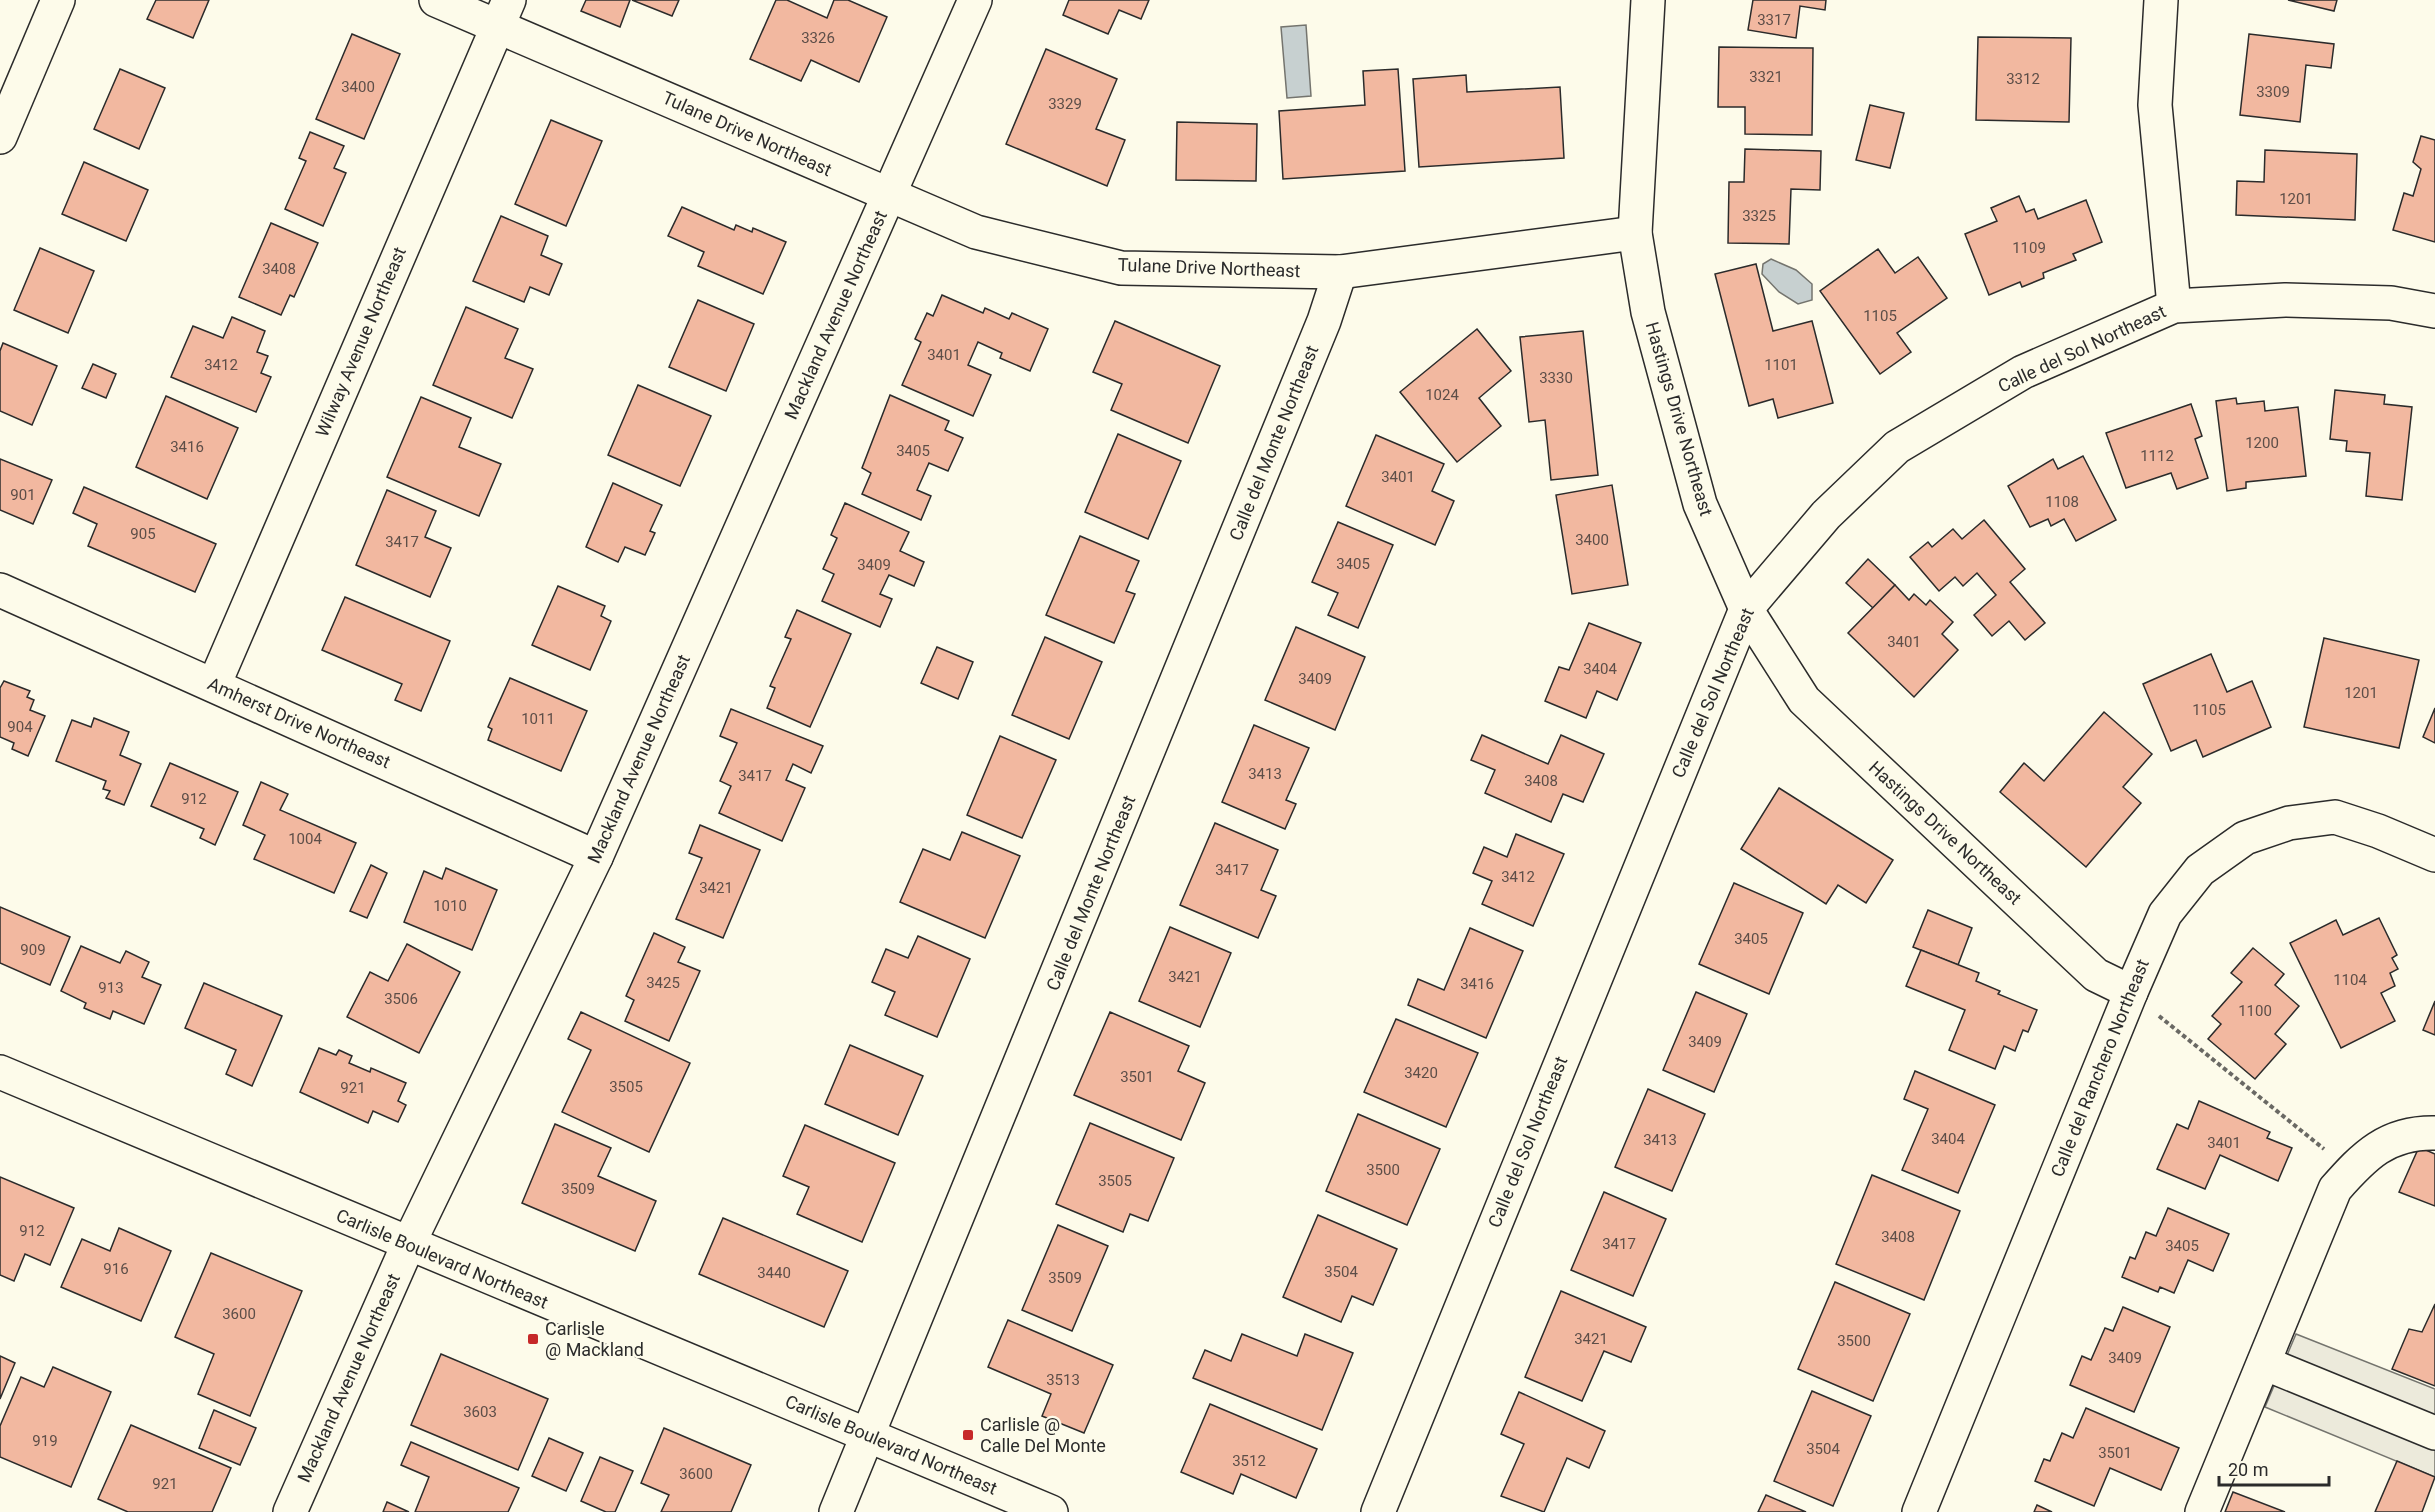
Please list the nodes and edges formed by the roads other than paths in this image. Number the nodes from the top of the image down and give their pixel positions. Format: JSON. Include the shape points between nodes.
{"nodes":[{"id":1,"x":58,"y":0,"type":"edge"},
{"id":2,"x":436,"y":0,"type":"edge"},
{"id":3,"x":975,"y":0,"type":"edge"},
{"id":4,"x":1648,"y":0,"type":"edge"},
{"id":5,"x":2161,"y":0,"type":"edge"},
{"id":6,"x":503,"y":13,"type":"edge"},
{"id":7,"x":0,"y":137,"type":"edge"},
{"id":8,"x":889,"y":196,"type":"junction"},
{"id":9,"x":1635,"y":233,"type":"junction"},
{"id":10,"x":1340,"y":272,"type":"junction"},
{"id":11,"x":2174,"y":306,"type":"junction"},
{"id":12,"x":2435,"y":311,"type":"edge"},
{"id":13,"x":0,"y":590,"type":"edge"},
{"id":14,"x":1746,"y":609,"type":"junction"},
{"id":15,"x":214,"y":685,"type":"junction"},
{"id":16,"x":2435,"y":855,"type":"edge"},
{"id":17,"x":596,"y":857,"type":"junction"},
{"id":18,"x":2131,"y":992,"type":"junction"},
{"id":19,"x":0,"y":1072,"type":"edge"},
{"id":20,"x":2435,"y":1133,"type":"edge"},
{"id":21,"x":408,"y":1245,"type":"junction"},
{"id":22,"x":2264,"y":1363,"type":"junction"},
{"id":23,"x":2435,"y":1433,"type":"edge"},
{"id":24,"x":868,"y":1436,"type":"junction"},
{"id":25,"x":290,"y":1512,"type":"edge"},
{"id":26,"x":836,"y":1512,"type":"edge"},
{"id":27,"x":1051,"y":1512,"type":"edge"},
{"id":28,"x":1378,"y":1512,"type":"edge"},
{"id":29,"x":1919,"y":1512,"type":"edge"},
{"id":30,"x":2202,"y":1512,"type":"edge"}],
"edges":[{"from":1,"to":7,"type":"street"},
{"from":2,"to":6,"type":"street","name":"Tulane Drive Northeast"},
{"from":3,"to":8,"type":"street","name":"Mackland Avenue Northeast"},
{"from":4,"to":9,"type":"street","name":"Hastings Drive Northeast"},
{"from":5,"to":11,"type":"street","via":[[2155,105]]},
{"from":6,"to":8,"type":"street","name":"Tulane Drive Northeast"},
{"from":6,"to":15,"type":"street","name":"Wilway Avenue Northeast"},
{"from":8,"to":10,"type":"street","name":"Tulane Drive Northeast","via":[[976,232],[1121,268]]},
{"from":8,"to":17,"type":"street","name":"Mackland Avenue Northeast"},
{"from":9,"to":10,"type":"street","name":"Tulane Drive Northeast"},
{"from":9,"to":14,"type":"street","name":"Hastings Drive Northeast","via":[[1648,312],[1697,493]]},
{"from":10,"to":24,"type":"street","name":"Calle del Monte Northeast","via":[[1324,321]]},
{"from":11,"to":12,"type":"street","name":"Calle del Sol Northeast","via":[[2285,300],[2391,303]]},
{"from":11,"to":14,"type":"street","name":"Calle del Sol Northeast","via":[[2023,372],[1897,447],[1826,515]]},
{"from":13,"to":15,"type":"street","name":"Amherst Drive Northeast"},
{"from":14,"to":18,"type":"street","name":"Hastings Drive Northeast","via":[[1804,700],[2096,975]]},
{"from":14,"to":28,"type":"street","name":"Calle del Sol Northeast"},
{"from":15,"to":17,"type":"street","name":"Amherst Drive Northeast"},
{"from":16,"to":18,"type":"street","name":"Calle del Ranchero Northeast","via":[[2335,817],[2289,823],[2245,838],[2200,870],[2165,914]]},
{"from":17,"to":21,"type":"street","name":"Mackland Avenue Northeast"},
{"from":18,"to":29,"type":"street","name":"Calle del Ranchero Northeast"},
{"from":19,"to":21,"type":"street","name":"Carlisle Boulevard Northeast"},
{"from":20,"to":22,"type":"street","via":[[2413,1132],[2366,1154],[2335,1189]]},
{"from":21,"to":24,"type":"street","name":"Carlisle Boulevard Northeast"},
{"from":21,"to":25,"type":"street","name":"Mackland Avenue Northeast"},
{"from":22,"to":23,"type":"street"},
{"from":22,"to":30,"type":"street"},
{"from":24,"to":26,"type":"street","name":"Calle del Monte Northeast"},
{"from":24,"to":27,"type":"street","name":"Carlisle Boulevard Northeast"}]}
